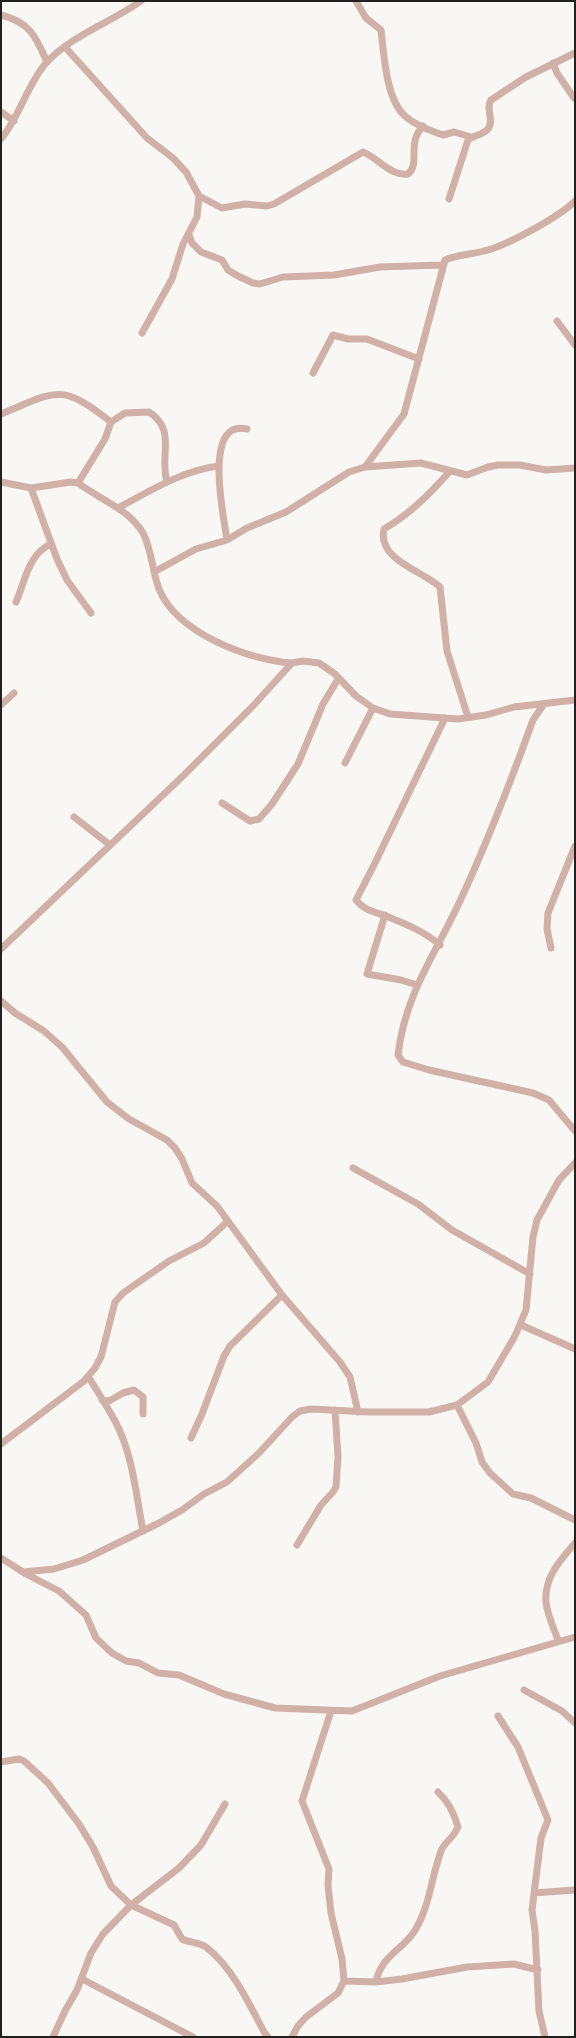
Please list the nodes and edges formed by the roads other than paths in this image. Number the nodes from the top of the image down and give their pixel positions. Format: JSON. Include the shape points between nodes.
{"nodes":[{"id":1,"x":141,"y":1,"type":"edge"},
{"id":2,"x":356,"y":1,"type":"edge"},
{"id":3,"x":1,"y":15,"type":"edge"},
{"id":4,"x":65,"y":47,"type":"junction"},
{"id":5,"x":575,"y":53,"type":"edge"},
{"id":6,"x":47,"y":62,"type":"junction"},
{"id":7,"x":553,"y":63,"type":"junction"},
{"id":8,"x":574,"y":98,"type":"edge"},
{"id":9,"x":1,"y":112,"type":"edge"},
{"id":10,"x":14,"y":120,"type":"junction"},
{"id":11,"x":423,"y":126,"type":"junction"},
{"id":12,"x":471,"y":137,"type":"junction"},
{"id":13,"x":1,"y":139,"type":"edge"},
{"id":14,"x":199,"y":196,"type":"junction"},
{"id":15,"x":449,"y":199,"type":"dead end"},
{"id":16,"x":575,"y":200,"type":"edge"},
{"id":17,"x":189,"y":235,"type":"junction"},
{"id":18,"x":442,"y":265,"type":"junction"},
{"id":19,"x":558,"y":321,"type":"dead end"},
{"id":20,"x":142,"y":333,"type":"dead end"},
{"id":21,"x":575,"y":345,"type":"edge"},
{"id":22,"x":419,"y":359,"type":"junction"},
{"id":23,"x":313,"y":373,"type":"dead end"},
{"id":24,"x":1,"y":414,"type":"edge"},
{"id":25,"x":111,"y":422,"type":"junction"},
{"id":26,"x":247,"y":429,"type":"dead end"},
{"id":27,"x":218,"y":466,"type":"junction"},
{"id":28,"x":365,"y":467,"type":"junction"},
{"id":29,"x":575,"y":468,"type":"edge"},
{"id":30,"x":450,"y":471,"type":"junction"},
{"id":31,"x":1,"y":482,"type":"edge"},
{"id":32,"x":167,"y":482,"type":"junction"},
{"id":33,"x":78,"y":483,"type":"junction"},
{"id":34,"x":31,"y":488,"type":"junction"},
{"id":35,"x":118,"y":508,"type":"junction"},
{"id":36,"x":227,"y":540,"type":"junction"},
{"id":37,"x":51,"y":544,"type":"junction"},
{"id":38,"x":154,"y":572,"type":"junction"},
{"id":39,"x":16,"y":602,"type":"dead end"},
{"id":40,"x":91,"y":613,"type":"dead end"},
{"id":41,"x":292,"y":663,"type":"junction"},
{"id":42,"x":338,"y":679,"type":"junction"},
{"id":43,"x":14,"y":693,"type":"dead end"},
{"id":44,"x":575,"y":700,"type":"edge"},
{"id":45,"x":544,"y":704,"type":"junction"},
{"id":46,"x":1,"y":705,"type":"edge"},
{"id":47,"x":373,"y":708,"type":"junction"},
{"id":48,"x":468,"y":717,"type":"junction"},
{"id":49,"x":445,"y":718,"type":"junction"},
{"id":50,"x":345,"y":763,"type":"dead end"},
{"id":51,"x":222,"y":803,"type":"dead end"},
{"id":52,"x":74,"y":817,"type":"dead end"},
{"id":53,"x":110,"y":845,"type":"junction"},
{"id":54,"x":575,"y":846,"type":"edge"},
{"id":55,"x":385,"y":915,"type":"junction"},
{"id":56,"x":440,"y":944,"type":"junction"},
{"id":57,"x":551,"y":948,"type":"dead end"},
{"id":58,"x":1,"y":950,"type":"edge"},
{"id":59,"x":416,"y":985,"type":"junction"},
{"id":60,"x":1,"y":1001,"type":"edge"},
{"id":61,"x":575,"y":1131,"type":"edge"},
{"id":62,"x":575,"y":1162,"type":"edge"},
{"id":63,"x":353,"y":1168,"type":"dead end"},
{"id":64,"x":228,"y":1221,"type":"junction"},
{"id":65,"x":530,"y":1274,"type":"junction"},
{"id":66,"x":282,"y":1295,"type":"junction"},
{"id":67,"x":521,"y":1325,"type":"junction"},
{"id":68,"x":575,"y":1349,"type":"edge"},
{"id":69,"x":88,"y":1376,"type":"junction"},
{"id":70,"x":102,"y":1400,"type":"junction"},
{"id":71,"x":457,"y":1405,"type":"junction"},
{"id":72,"x":334,"y":1410,"type":"junction"},
{"id":73,"x":358,"y":1412,"type":"junction"},
{"id":74,"x":143,"y":1414,"type":"dead end"},
{"id":75,"x":191,"y":1438,"type":"dead end"},
{"id":76,"x":1,"y":1444,"type":"edge"},
{"id":77,"x":575,"y":1520,"type":"edge"},
{"id":78,"x":143,"y":1531,"type":"junction"},
{"id":79,"x":575,"y":1543,"type":"edge"},
{"id":80,"x":297,"y":1546,"type":"dead end"},
{"id":81,"x":1,"y":1558,"type":"edge"},
{"id":82,"x":24,"y":1572,"type":"junction"},
{"id":83,"x":575,"y":1636,"type":"edge"},
{"id":84,"x":558,"y":1640,"type":"junction"},
{"id":85,"x":524,"y":1690,"type":"dead end"},
{"id":86,"x":331,"y":1710,"type":"junction"},
{"id":87,"x":498,"y":1716,"type":"dead end"},
{"id":88,"x":575,"y":1724,"type":"edge"},
{"id":89,"x":1,"y":1762,"type":"edge"},
{"id":90,"x":438,"y":1792,"type":"dead end"},
{"id":91,"x":225,"y":1804,"type":"dead end"},
{"id":92,"x":575,"y":1890,"type":"edge"},
{"id":93,"x":534,"y":1893,"type":"junction"},
{"id":94,"x":131,"y":1905,"type":"junction"},
{"id":95,"x":538,"y":1970,"type":"junction"},
{"id":96,"x":82,"y":1979,"type":"junction"},
{"id":97,"x":344,"y":1981,"type":"junction"},
{"id":98,"x":376,"y":1982,"type":"junction"},
{"id":99,"x":53,"y":2037,"type":"edge"},
{"id":100,"x":193,"y":2037,"type":"edge"},
{"id":101,"x":268,"y":2037,"type":"edge"},
{"id":102,"x":292,"y":2037,"type":"edge"},
{"id":103,"x":545,"y":2037,"type":"edge"}],
"edges":[{"from":1,"to":4,"type":"street"},
{"from":2,"to":11,"type":"street","via":[[366,18],[381,30],[394,101],[403,115]]},
{"from":3,"to":6,"type":"street","via":[[18,21],[34,33]]},
{"from":4,"to":6,"type":"street"},
{"from":4,"to":14,"type":"street","via":[[147,138],[173,158],[186,172]]},
{"from":5,"to":7,"type":"street"},
{"from":6,"to":10,"type":"street"},
{"from":7,"to":8,"type":"street","via":[[556,73]]},
{"from":7,"to":12,"type":"street","via":[[490,100],[489,127]]},
{"from":9,"to":10,"type":"street"},
{"from":10,"to":13,"type":"street"},
{"from":11,"to":12,"type":"street","via":[[443,135],[454,132]]},
{"from":11,"to":14,"type":"street","via":[[414,137],[413,166],[408,174],[383,166],[362,152],[267,206],[245,204],[222,208]]},
{"from":12,"to":15,"type":"street","via":[[465,147]]},
{"from":14,"to":17,"type":"street","via":[[198,213]]},
{"from":16,"to":18,"type":"street","via":[[560,212],[510,240],[484,251],[452,256]]},
{"from":17,"to":18,"type":"street","via":[[192,243],[201,252],[222,260],[228,270],[238,276],[260,284],[283,278],[334,275],[380,267]]},
{"from":17,"to":20,"type":"street","via":[[183,244],[166,291]]},
{"from":18,"to":22,"type":"street"},
{"from":19,"to":21,"type":"street"},
{"from":22,"to":23,"type":"street","via":[[367,340],[333,335]]},
{"from":22,"to":28,"type":"street","via":[[404,414]]},
{"from":24,"to":25,"type":"street","via":[[41,396],[64,394],[88,403]]},
{"from":25,"to":32,"type":"street","via":[[120,415],[134,411],[154,415],[163,425],[166,435],[164,472]]},
{"from":25,"to":33,"type":"street","via":[[105,439]]},
{"from":26,"to":27,"type":"street","via":[[236,427],[230,431],[220,453]]},
{"from":27,"to":32,"type":"street"},
{"from":27,"to":36,"type":"street"},
{"from":28,"to":30,"type":"street","via":[[421,462]]},
{"from":28,"to":36,"type":"street","via":[[349,472],[286,512],[247,528]]},
{"from":29,"to":30,"type":"street","via":[[546,470],[498,464],[467,475]]},
{"from":30,"to":48,"type":"street","via":[[417,505],[384,528],[382,536],[398,560],[440,587],[447,651]]},
{"from":31,"to":34,"type":"street"},
{"from":32,"to":35,"type":"street"},
{"from":33,"to":34,"type":"street"},
{"from":33,"to":35,"type":"street"},
{"from":34,"to":37,"type":"street"},
{"from":35,"to":38,"type":"street","via":[[142,533]]},
{"from":36,"to":38,"type":"street","via":[[196,549]]},
{"from":37,"to":39,"type":"street","via":[[40,550],[31,562]]},
{"from":37,"to":40,"type":"street","via":[[67,580]]},
{"from":38,"to":41,"type":"street","via":[[164,599],[176,614],[192,626],[234,649],[274,662]]},
{"from":41,"to":42,"type":"street","via":[[319,663]]},
{"from":41,"to":53,"type":"street","via":[[235,724]]},
{"from":42,"to":47,"type":"street"},
{"from":42,"to":51,"type":"street","via":[[323,704],[298,764],[259,819],[250,821]]},
{"from":43,"to":46,"type":"street"},
{"from":44,"to":45,"type":"street"},
{"from":45,"to":48,"type":"street","via":[[514,707]]},
{"from":45,"to":56,"type":"street","via":[[533,720],[478,860]]},
{"from":47,"to":49,"type":"street","via":[[390,714]]},
{"from":47,"to":50,"type":"street"},
{"from":48,"to":49,"type":"street"},
{"from":49,"to":55,"type":"street","via":[[356,900],[368,911]]},
{"from":52,"to":53,"type":"street"},
{"from":53,"to":58,"type":"street"},
{"from":54,"to":57,"type":"street","via":[[548,913],[547,929]]},
{"from":55,"to":56,"type":"street","via":[[426,934]]},
{"from":55,"to":59,"type":"street","via":[[367,974]]},
{"from":56,"to":59,"type":"street"},
{"from":59,"to":61,"type":"street","via":[[399,1044],[398,1055],[403,1062],[458,1078],[533,1093],[549,1100]]},
{"from":60,"to":64,"type":"street","via":[[62,1046],[107,1102],[129,1119],[167,1140],[182,1159],[192,1183],[212,1201]]},
{"from":62,"to":65,"type":"street","via":[[559,1180],[537,1220]]},
{"from":63,"to":65,"type":"street","via":[[418,1204],[452,1230]]},
{"from":64,"to":66,"type":"street"},
{"from":64,"to":69,"type":"street","via":[[204,1243],[169,1261],[123,1293],[116,1302],[101,1357]]},
{"from":65,"to":67,"type":"street","via":[[528,1298]]},
{"from":66,"to":73,"type":"street","via":[[346,1372],[354,1390]]},
{"from":66,"to":75,"type":"street","via":[[230,1346]]},
{"from":67,"to":68,"type":"street"},
{"from":67,"to":71,"type":"street","via":[[488,1382]]},
{"from":69,"to":70,"type":"street"},
{"from":69,"to":76,"type":"street"},
{"from":70,"to":74,"type":"street","via":[[109,1401],[134,1390],[143,1397]]},
{"from":70,"to":78,"type":"street","via":[[116,1421],[130,1461]]},
{"from":71,"to":73,"type":"street","via":[[429,1412]]},
{"from":71,"to":77,"type":"street","via":[[476,1443],[482,1462],[490,1474],[513,1494],[531,1498]]},
{"from":72,"to":73,"type":"street"},
{"from":72,"to":78,"type":"street","via":[[300,1411],[227,1482]]},
{"from":72,"to":80,"type":"street","via":[[338,1457],[336,1487],[317,1510]]},
{"from":78,"to":82,"type":"street","via":[[83,1560],[54,1569]]},
{"from":79,"to":84,"type":"street","via":[[554,1570],[546,1587],[546,1603]]},
{"from":81,"to":82,"type":"street"},
{"from":82,"to":86,"type":"street","via":[[58,1591],[86,1615],[96,1638],[112,1653],[126,1660],[139,1663],[158,1673],[179,1675],[224,1694],[275,1708]]},
{"from":83,"to":84,"type":"street"},
{"from":84,"to":86,"type":"street","via":[[440,1676],[352,1711]]},
{"from":85,"to":88,"type":"street","via":[[562,1711]]},
{"from":86,"to":97,"type":"street","via":[[302,1801],[329,1869],[331,1913],[342,1959]]},
{"from":87,"to":93,"type":"street","via":[[518,1747],[548,1820],[541,1838]]},
{"from":89,"to":94,"type":"street","via":[[19,1759],[24,1761],[48,1783],[79,1824],[111,1886]]},
{"from":90,"to":98,"type":"street","via":[[453,1812],[458,1827],[454,1837],[445,1843],[441,1851],[428,1901],[418,1925],[385,1961]]},
{"from":91,"to":94,"type":"street","via":[[201,1845],[179,1868]]},
{"from":92,"to":93,"type":"street"},
{"from":93,"to":95,"type":"street","via":[[532,1910]]},
{"from":94,"to":96,"type":"street","via":[[98,1940]]},
{"from":94,"to":101,"type":"street","via":[[171,1923],[177,1928],[182,1939],[211,1952],[244,1993]]},
{"from":95,"to":98,"type":"street","via":[[514,1964],[467,1967],[402,1980]]},
{"from":95,"to":103,"type":"street","via":[[539,2011]]},
{"from":96,"to":99,"type":"street"},
{"from":96,"to":100,"type":"street"},
{"from":97,"to":98,"type":"street"},
{"from":97,"to":102,"type":"street","via":[[338,1993],[306,2017]]}]}
